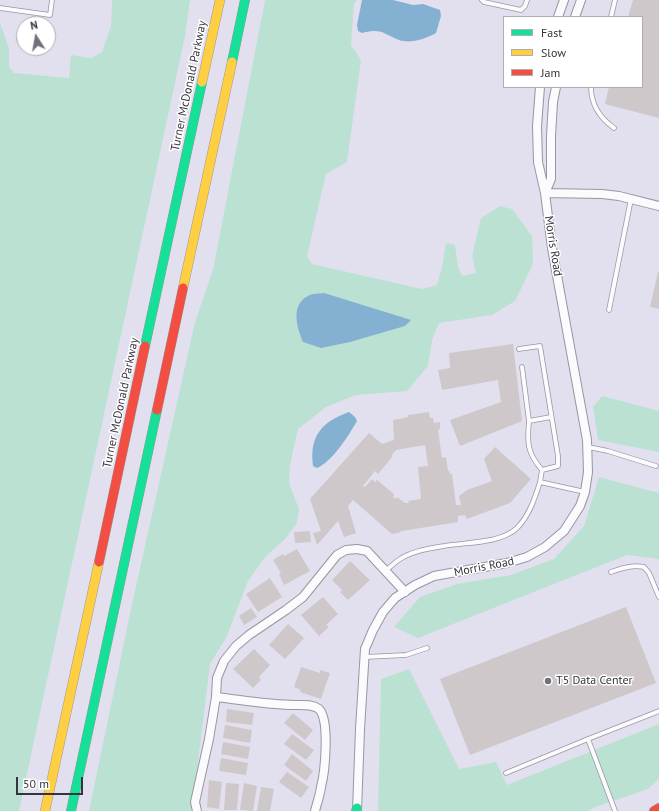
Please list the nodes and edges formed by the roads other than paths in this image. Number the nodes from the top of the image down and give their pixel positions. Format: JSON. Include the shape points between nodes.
{"nodes":[{"id":1,"x":52,"y":0,"type":"edge"},
{"id":2,"x":220,"y":0,"type":"edge"},
{"id":3,"x":246,"y":0,"type":"edge"},
{"id":4,"x":482,"y":0,"type":"edge"},
{"id":5,"x":527,"y":0,"type":"edge"},
{"id":6,"x":564,"y":0,"type":"edge"},
{"id":7,"x":581,"y":0,"type":"edge"},
{"id":8,"x":615,"y":0,"type":"edge"},
{"id":9,"x":0,"y":8,"type":"edge"},
{"id":10,"x":558,"y":16,"type":"edge"},
{"id":11,"x":575,"y":16,"type":"edge"},
{"id":12,"x":611,"y":16,"type":"edge"},
{"id":13,"x":540,"y":88,"type":"edge"},
{"id":14,"x":556,"y":88,"type":"edge"},
{"id":15,"x":591,"y":88,"type":"edge"},
{"id":16,"x":614,"y":128,"type":"dead end"},
{"id":17,"x":545,"y":193,"type":"junction"},
{"id":18,"x":631,"y":199,"type":"junction"},
{"id":19,"x":659,"y":206,"type":"edge"},
{"id":20,"x":610,"y":310,"type":"dead end"},
{"id":21,"x":519,"y":349,"type":"dead end"},
{"id":22,"x":522,"y":367,"type":"dead end"},
{"id":23,"x":551,"y":417,"type":"junction"},
{"id":24,"x":530,"y":421,"type":"junction"},
{"id":25,"x":588,"y":447,"type":"junction"},
{"id":26,"x":656,"y":466,"type":"dead end"},
{"id":27,"x":542,"y":470,"type":"junction"},
{"id":28,"x":540,"y":482,"type":"junction"},
{"id":29,"x":585,"y":492,"type":"junction"},
{"id":30,"x":386,"y":570,"type":"junction"},
{"id":31,"x":611,"y":572,"type":"dead end"},
{"id":32,"x":405,"y":592,"type":"junction"},
{"id":33,"x":659,"y":597,"type":"edge"},
{"id":34,"x":427,"y":648,"type":"dead end"},
{"id":35,"x":365,"y":657,"type":"junction"},
{"id":36,"x":216,"y":697,"type":"junction"},
{"id":37,"x":659,"y":711,"type":"edge"},
{"id":38,"x":588,"y":739,"type":"junction"},
{"id":39,"x":506,"y":773,"type":"dead end"},
{"id":40,"x":659,"y":808,"type":"edge"},
{"id":41,"x":357,"y":810,"type":"edge"},
{"id":42,"x":45,"y":811,"type":"edge"},
{"id":43,"x":71,"y":811,"type":"edge"},
{"id":44,"x":197,"y":811,"type":"edge"},
{"id":45,"x":316,"y":811,"type":"edge"},
{"id":46,"x":615,"y":811,"type":"edge"},
{"id":47,"x":654,"y":811,"type":"edge"}],
"edges":[{"from":1,"to":9,"type":"lane","via":[[50,14]]},
{"from":2,"to":42,"type":"main road","name":"Turner McDonald Parkway"},
{"from":3,"to":43,"type":"main road"},
{"from":4,"to":5,"type":"lane","via":[[521,10],[526,6]]},
{"from":6,"to":10,"type":"street"},
{"from":7,"to":11,"type":"street"},
{"from":8,"to":12,"type":"lane"},
{"from":13,"to":17,"type":"street","name":"Morris Road","via":[[538,162]]},
{"from":14,"to":17,"type":"street","name":"Morris Road","via":[[551,136],[551,179]]},
{"from":15,"to":16,"type":"lane","via":[[593,103],[608,124]]},
{"from":17,"to":18,"type":"street","via":[[602,194]]},
{"from":17,"to":25,"type":"street","name":"Morris Road","via":[[552,248]]},
{"from":18,"to":19,"type":"street"},
{"from":18,"to":20,"type":"lane"},
{"from":21,"to":23,"type":"lane","via":[[540,346]]},
{"from":22,"to":24,"type":"lane"},
{"from":23,"to":24,"type":"lane"},
{"from":23,"to":27,"type":"lane","via":[[558,466]]},
{"from":24,"to":27,"type":"lane","via":[[528,437],[532,456]]},
{"from":25,"to":26,"type":"lane"},
{"from":25,"to":29,"type":"street","name":"Morris Road"},
{"from":27,"to":28,"type":"lane"},
{"from":28,"to":29,"type":"lane"},
{"from":28,"to":30,"type":"lane","via":[[526,518],[516,529],[504,536],[419,552],[402,558]]},
{"from":29,"to":32,"type":"street","name":"Morris Road","via":[[580,506],[564,531],[545,547],[527,557],[507,563],[434,576]]},
{"from":30,"to":32,"type":"street"},
{"from":30,"to":36,"type":"street","via":[[367,551],[346,550],[337,555],[303,597],[236,646],[224,661],[217,678]]},
{"from":31,"to":33,"type":"lane","via":[[637,565],[644,567]]},
{"from":32,"to":35,"type":"street","name":"Morris Road","via":[[395,598],[383,612],[365,649]]},
{"from":34,"to":35,"type":"lane","via":[[406,655]]},
{"from":35,"to":41,"type":"street","name":"Morris Road"},
{"from":36,"to":44,"type":"street","via":[[195,802]]},
{"from":36,"to":45,"type":"street","via":[[309,705],[318,708],[323,716],[326,748],[323,780]]},
{"from":37,"to":38,"type":"lane"},
{"from":38,"to":39,"type":"lane"},
{"from":38,"to":46,"type":"lane"},
{"from":40,"to":47,"type":"main road"}]}
